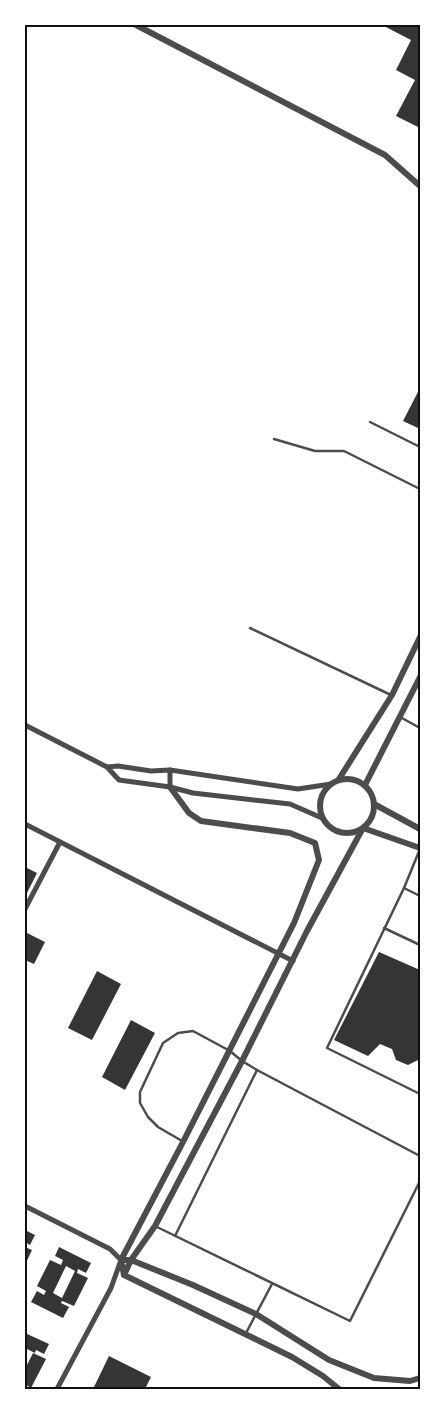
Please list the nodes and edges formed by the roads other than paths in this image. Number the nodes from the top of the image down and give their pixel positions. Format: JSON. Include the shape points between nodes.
{"nodes":[{"id":1,"x":136,"y":25,"type":"edge"},
{"id":2,"x":420,"y":186,"type":"edge"},
{"id":3,"x":370,"y":422,"type":"dead end"},
{"id":4,"x":274,"y":439,"type":"dead end"},
{"id":5,"x":420,"y":447,"type":"edge"},
{"id":6,"x":420,"y":489,"type":"edge"},
{"id":7,"x":250,"y":628,"type":"dead end"},
{"id":8,"x":420,"y":637,"type":"edge"},
{"id":9,"x":420,"y":677,"type":"edge"},
{"id":10,"x":392,"y":696,"type":"junction"},
{"id":11,"x":399,"y":717,"type":"junction"},
{"id":12,"x":25,"y":725,"type":"edge"},
{"id":13,"x":420,"y":728,"type":"edge"},
{"id":14,"x":107,"y":767,"type":"junction"},
{"id":15,"x":170,"y":770,"type":"junction"},
{"id":16,"x":339,"y":779,"type":"junction"},
{"id":17,"x":331,"y":784,"type":"junction"},
{"id":18,"x":366,"y":785,"type":"junction"},
{"id":19,"x":170,"y":787,"type":"junction"},
{"id":20,"x":374,"y":804,"type":"junction"},
{"id":21,"x":322,"y":818,"type":"junction"},
{"id":22,"x":25,"y":824,"type":"edge"},
{"id":23,"x":363,"y":828,"type":"junction"},
{"id":24,"x":420,"y":829,"type":"edge"},
{"id":25,"x":60,"y":842,"type":"junction"},
{"id":26,"x":420,"y":849,"type":"edge"},
{"id":27,"x":404,"y":888,"type":"junction"},
{"id":28,"x":420,"y":896,"type":"edge"},
{"id":29,"x":25,"y":909,"type":"edge"},
{"id":30,"x":384,"y":928,"type":"junction"},
{"id":31,"x":420,"y":945,"type":"edge"},
{"id":32,"x":278,"y":953,"type":"junction"},
{"id":33,"x":293,"y":961,"type":"junction"},
{"id":34,"x":230,"y":1050,"type":"junction"},
{"id":35,"x":242,"y":1062,"type":"junction"},
{"id":36,"x":257,"y":1070,"type":"junction"},
{"id":37,"x":420,"y":1094,"type":"edge"},
{"id":38,"x":183,"y":1142,"type":"junction"},
{"id":39,"x":420,"y":1156,"type":"edge"},
{"id":40,"x":420,"y":1181,"type":"edge"},
{"id":41,"x":25,"y":1206,"type":"edge"},
{"id":42,"x":156,"y":1226,"type":"junction"},
{"id":43,"x":175,"y":1236,"type":"junction"},
{"id":44,"x":120,"y":1260,"type":"junction"},
{"id":45,"x":131,"y":1260,"type":"junction"},
{"id":46,"x":124,"y":1275,"type":"junction"},
{"id":47,"x":272,"y":1284,"type":"junction"},
{"id":48,"x":256,"y":1314,"type":"junction"},
{"id":49,"x":246,"y":1334,"type":"junction"},
{"id":50,"x":420,"y":1378,"type":"edge"},
{"id":51,"x":57,"y":1389,"type":"edge"},
{"id":52,"x":339,"y":1389,"type":"edge"}],
"edges":[{"from":1,"to":2,"type":"street","via":[[385,155]]},
{"from":3,"to":5,"type":"lane"},
{"from":4,"to":6,"type":"lane","via":[[315,451],[344,451]]},
{"from":7,"to":10,"type":"lane"},
{"from":8,"to":10,"type":"street"},
{"from":9,"to":11,"type":"street"},
{"from":10,"to":16,"type":"street"},
{"from":11,"to":13,"type":"lane"},
{"from":11,"to":18,"type":"street"},
{"from":12,"to":14,"type":"street"},
{"from":14,"to":15,"type":"street","via":[[151,772]]},
{"from":14,"to":19,"type":"street","via":[[118,780]]},
{"from":15,"to":17,"type":"street","via":[[298,789]]},
{"from":15,"to":19,"type":"street"},
{"from":16,"to":17,"type":"street"},
{"from":16,"to":18,"type":"street","via":[[358,780]]},
{"from":17,"to":21,"type":"street","via":[[320,799]]},
{"from":18,"to":20,"type":"street"},
{"from":19,"to":21,"type":"street","via":[[193,793],[290,804]]},
{"from":19,"to":32,"type":"street","via":[[200,821],[290,833],[315,843],[319,860],[294,923]]},
{"from":20,"to":23,"type":"street","via":[[373,814]]},
{"from":20,"to":24,"type":"street"},
{"from":21,"to":23,"type":"street","via":[[336,831],[345,833]]},
{"from":22,"to":25,"type":"street"},
{"from":23,"to":26,"type":"street"},
{"from":23,"to":33,"type":"street"},
{"from":25,"to":29,"type":"street"},
{"from":25,"to":32,"type":"street"},
{"from":26,"to":27,"type":"lane"},
{"from":27,"to":28,"type":"lane"},
{"from":27,"to":30,"type":"lane"},
{"from":30,"to":31,"type":"lane"},
{"from":30,"to":37,"type":"lane","via":[[328,1048]]},
{"from":32,"to":33,"type":"street"},
{"from":32,"to":34,"type":"street"},
{"from":33,"to":35,"type":"street"},
{"from":34,"to":35,"type":"lane"},
{"from":34,"to":38,"type":"street"},
{"from":34,"to":38,"type":"lane","via":[[193,1031],[178,1033],[163,1043],[140,1092],[140,1103],[158,1127]]},
{"from":35,"to":36,"type":"lane"},
{"from":35,"to":42,"type":"street"},
{"from":36,"to":39,"type":"lane"},
{"from":36,"to":43,"type":"lane"},
{"from":38,"to":44,"type":"street"},
{"from":40,"to":47,"type":"lane","via":[[350,1322]]},
{"from":41,"to":44,"type":"street","via":[[110,1249]]},
{"from":42,"to":43,"type":"lane"},
{"from":42,"to":45,"type":"street"},
{"from":43,"to":47,"type":"lane"},
{"from":44,"to":45,"type":"street"},
{"from":44,"to":46,"type":"street"},
{"from":44,"to":51,"type":"street","via":[[111,1288]]},
{"from":45,"to":46,"type":"street"},
{"from":45,"to":48,"type":"street"},
{"from":46,"to":49,"type":"street"},
{"from":47,"to":48,"type":"lane"},
{"from":48,"to":49,"type":"lane"},
{"from":48,"to":50,"type":"street","via":[[329,1360],[374,1378],[410,1381]]},
{"from":49,"to":52,"type":"street","via":[[292,1357]]}]}
